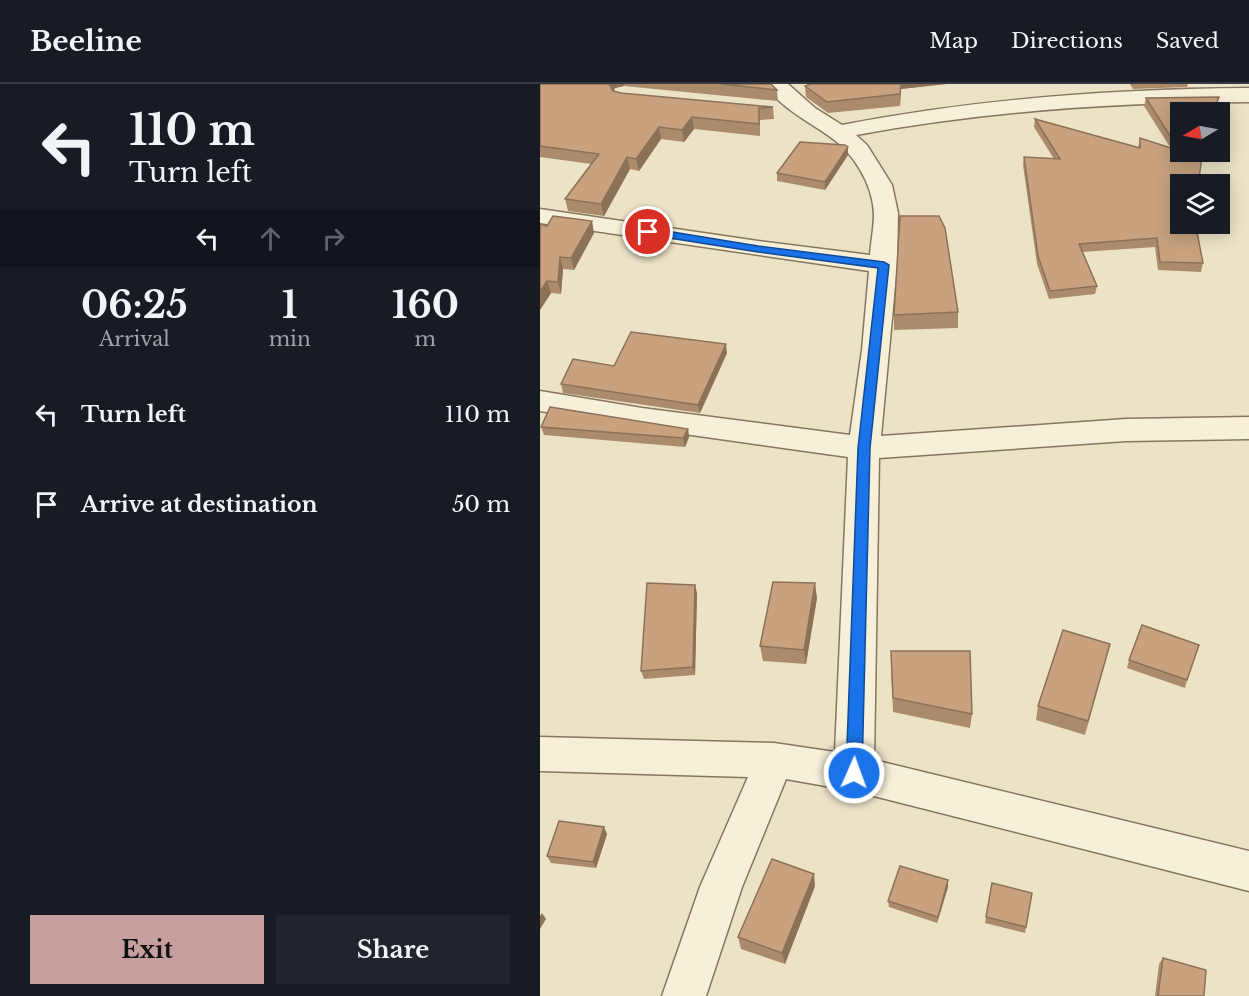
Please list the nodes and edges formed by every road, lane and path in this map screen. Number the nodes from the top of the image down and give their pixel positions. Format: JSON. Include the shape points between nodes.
{"nodes":[{"id":1,"x":1090,"y":91,"type":"edge"},
{"id":2,"x":1249,"y":95,"type":"edge"},
{"id":3,"x":791,"y":97,"type":"edge"},
{"id":4,"x":839,"y":132,"type":"junction"},
{"id":5,"x":540,"y":216,"type":"edge"},
{"id":6,"x":884,"y":265,"type":"junction"},
{"id":7,"x":540,"y":401,"type":"edge"},
{"id":8,"x":1249,"y":428,"type":"edge"},
{"id":9,"x":864,"y":448,"type":"junction"},
{"id":10,"x":540,"y":754,"type":"edge"},
{"id":11,"x":774,"y":760,"type":"junction"},
{"id":12,"x":854,"y":773,"type":"junction"},
{"id":13,"x":1249,"y":871,"type":"edge"},
{"id":14,"x":684,"y":996,"type":"edge"}],
"edges":[{"from":1,"to":2,"type":"street"},
{"from":1,"to":4,"type":"street"},
{"from":3,"to":4,"type":"street"},
{"from":4,"to":6,"type":"street","via":[[859,150],[880,185],[886,213]]},
{"from":5,"to":6,"type":"street"},
{"from":6,"to":9,"type":"street"},
{"from":7,"to":9,"type":"street"},
{"from":8,"to":9,"type":"street","via":[[1126,430]]},
{"from":9,"to":12,"type":"street"},
{"from":10,"to":11,"type":"street"},
{"from":11,"to":12,"type":"street"},
{"from":11,"to":14,"type":"street","via":[[721,887]]},
{"from":12,"to":13,"type":"street"}]}
